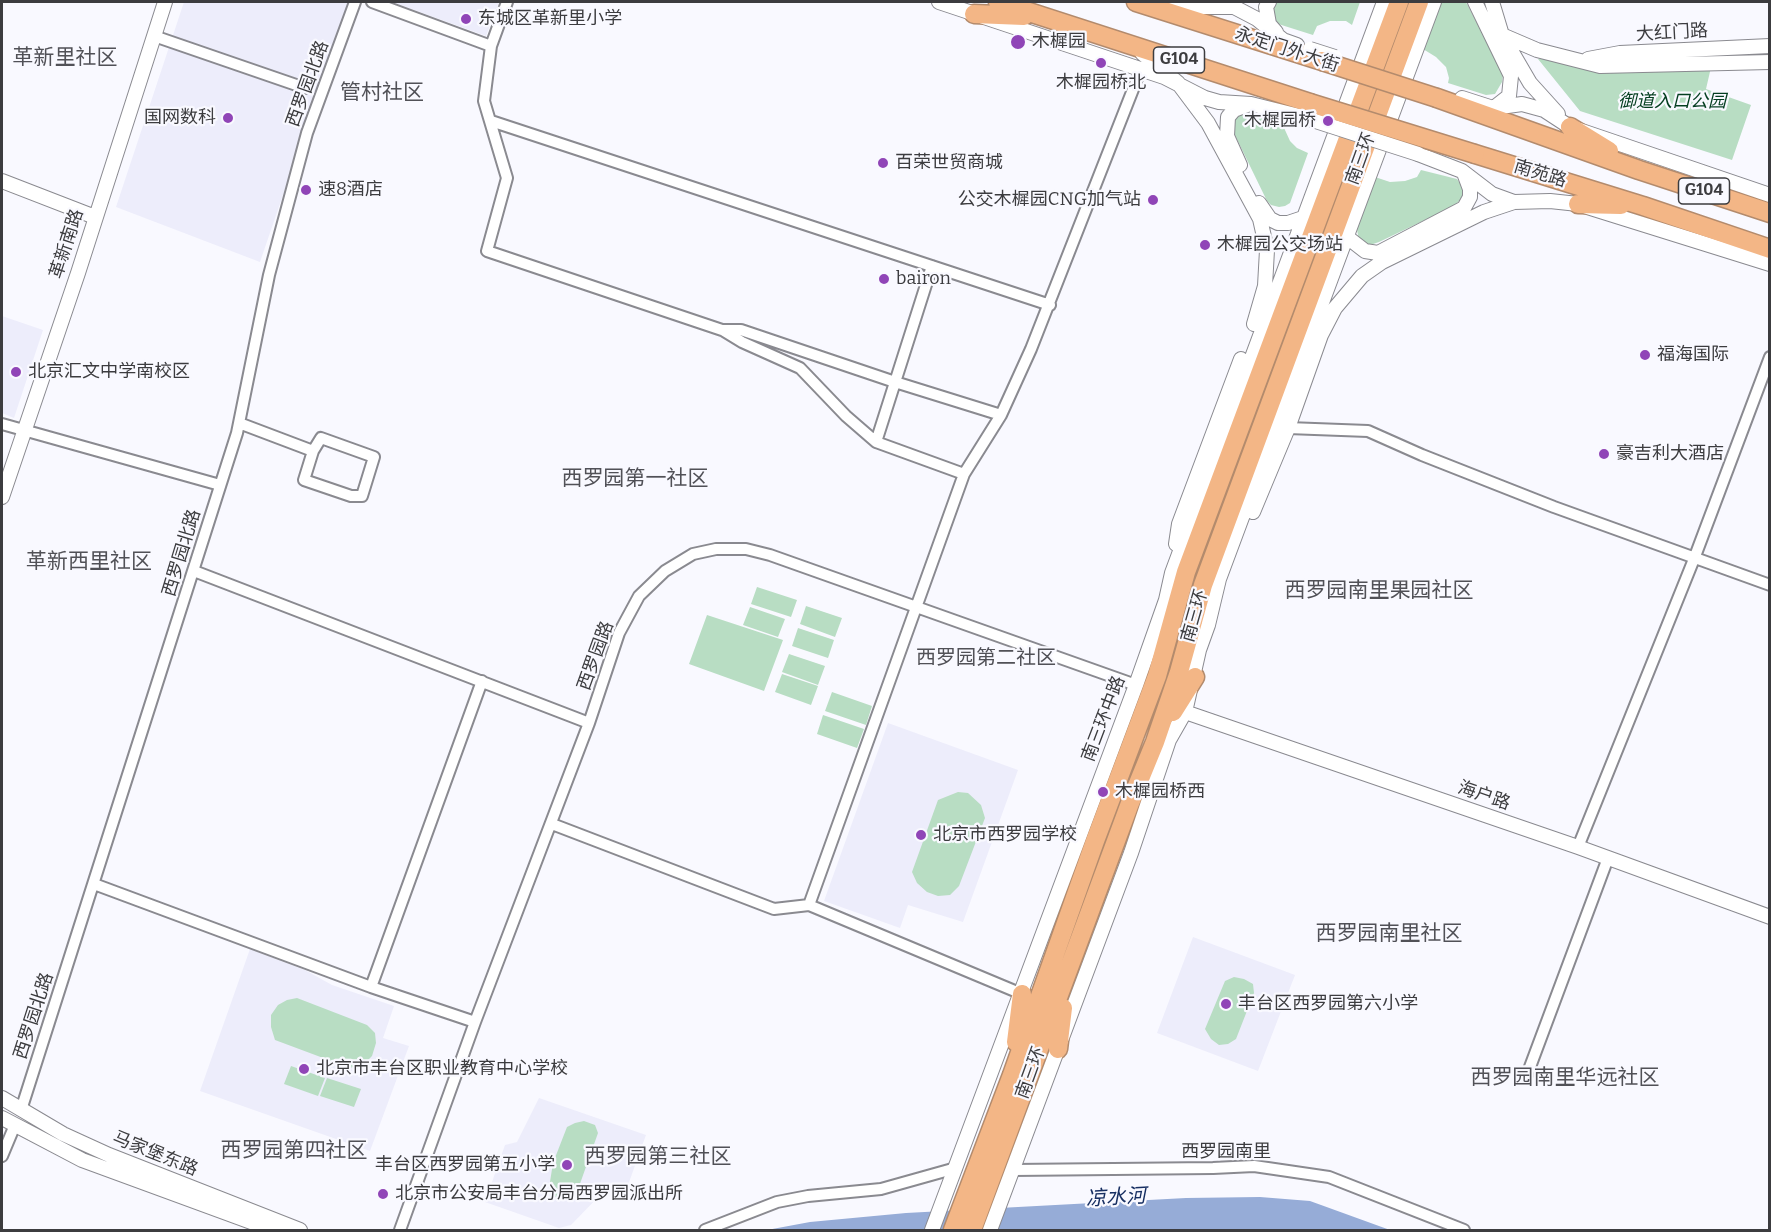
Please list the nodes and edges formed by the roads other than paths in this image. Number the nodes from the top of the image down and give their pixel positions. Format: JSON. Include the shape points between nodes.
{"nodes":[{"id":1,"x":165,"y":2,"type":"edge"},
{"id":2,"x":356,"y":2,"type":"edge"},
{"id":3,"x":372,"y":2,"type":"edge"},
{"id":4,"x":507,"y":2,"type":"edge"},
{"id":5,"x":939,"y":2,"type":"edge"},
{"id":6,"x":998,"y":2,"type":"edge"},
{"id":7,"x":1136,"y":2,"type":"edge"},
{"id":8,"x":1176,"y":2,"type":"edge"},
{"id":9,"x":1269,"y":2,"type":"edge"},
{"id":10,"x":1384,"y":2,"type":"edge"},
{"id":11,"x":1399,"y":2,"type":"edge"},
{"id":12,"x":1419,"y":2,"type":"edge"},
{"id":13,"x":1434,"y":2,"type":"edge"},
{"id":14,"x":1475,"y":2,"type":"edge"},
{"id":15,"x":1492,"y":2,"type":"edge"},
{"id":16,"x":1236,"y":3,"type":"edge"},
{"id":17,"x":974,"y":14,"type":"junction"},
{"id":18,"x":1048,"y":17,"type":"junction"},
{"id":19,"x":1502,"y":35,"type":"junction"},
{"id":20,"x":154,"y":36,"type":"junction"},
{"id":21,"x":1283,"y":40,"type":"junction"},
{"id":22,"x":1130,"y":44,"type":"junction"},
{"id":23,"x":491,"y":46,"type":"junction"},
{"id":24,"x":1770,"y":46,"type":"edge"},
{"id":25,"x":1316,"y":55,"type":"junction"},
{"id":26,"x":1577,"y":61,"type":"junction"},
{"id":27,"x":1770,"y":62,"type":"edge"},
{"id":28,"x":1141,"y":69,"type":"junction"},
{"id":29,"x":1178,"y":83,"type":"junction"},
{"id":30,"x":305,"y":88,"type":"dead end"},
{"id":31,"x":1431,"y":92,"type":"junction"},
{"id":32,"x":1251,"y":104,"type":"junction"},
{"id":33,"x":1493,"y":108,"type":"junction"},
{"id":34,"x":1307,"y":110,"type":"junction"},
{"id":35,"x":491,"y":121,"type":"junction"},
{"id":36,"x":1570,"y":127,"type":"junction"},
{"id":37,"x":1418,"y":154,"type":"junction"},
{"id":38,"x":1475,"y":154,"type":"junction"},
{"id":39,"x":1639,"y":170,"type":"junction"},
{"id":40,"x":1464,"y":173,"type":"junction"},
{"id":41,"x":2,"y":181,"type":"edge"},
{"id":42,"x":1770,"y":195,"type":"edge"},
{"id":43,"x":1514,"y":202,"type":"junction"},
{"id":44,"x":1578,"y":204,"type":"junction"},
{"id":45,"x":1643,"y":206,"type":"junction"},
{"id":46,"x":1770,"y":213,"type":"edge"},
{"id":47,"x":95,"y":217,"type":"junction"},
{"id":48,"x":1303,"y":218,"type":"junction"},
{"id":49,"x":1347,"y":237,"type":"junction"},
{"id":50,"x":1770,"y":249,"type":"edge"},
{"id":51,"x":1770,"y":264,"type":"edge"},
{"id":52,"x":932,"y":266,"type":"junction"},
{"id":53,"x":1050,"y":305,"type":"junction"},
{"id":54,"x":722,"y":330,"type":"junction"},
{"id":55,"x":1770,"y":357,"type":"edge"},
{"id":56,"x":895,"y":382,"type":"junction"},
{"id":57,"x":1001,"y":415,"type":"junction"},
{"id":58,"x":239,"y":423,"type":"junction"},
{"id":59,"x":2,"y":424,"type":"edge"},
{"id":60,"x":1288,"y":428,"type":"junction"},
{"id":61,"x":24,"y":430,"type":"junction"},
{"id":62,"x":876,"y":442,"type":"junction"},
{"id":63,"x":313,"y":451,"type":"junction"},
{"id":64,"x":964,"y":474,"type":"junction"},
{"id":65,"x":220,"y":485,"type":"junction"},
{"id":66,"x":2,"y":497,"type":"edge"},
{"id":67,"x":1215,"y":555,"type":"junction"},
{"id":68,"x":1694,"y":558,"type":"junction"},
{"id":69,"x":194,"y":571,"type":"junction"},
{"id":70,"x":1179,"y":573,"type":"junction"},
{"id":71,"x":1219,"y":579,"type":"junction"},
{"id":72,"x":1770,"y":585,"type":"edge"},
{"id":73,"x":1166,"y":600,"type":"joint"},
{"id":74,"x":916,"y":606,"type":"junction"},
{"id":75,"x":1208,"y":625,"type":"junction"},
{"id":76,"x":1195,"y":677,"type":"junction"},
{"id":77,"x":482,"y":681,"type":"junction"},
{"id":78,"x":1136,"y":685,"type":"junction"},
{"id":79,"x":1185,"y":712,"type":"junction"},
{"id":80,"x":589,"y":723,"type":"junction"},
{"id":81,"x":1155,"y":742,"type":"junction"},
{"id":82,"x":552,"y":824,"type":"junction"},
{"id":83,"x":1578,"y":847,"type":"junction"},
{"id":84,"x":1608,"y":858,"type":"junction"},
{"id":85,"x":94,"y":884,"type":"junction"},
{"id":86,"x":809,"y":905,"type":"junction"},
{"id":87,"x":1770,"y":917,"type":"edge"},
{"id":88,"x":1069,"y":971,"type":"junction"},
{"id":89,"x":371,"y":987,"type":"junction"},
{"id":90,"x":1022,"y":993,"type":"junction"},
{"id":91,"x":475,"y":1022,"type":"junction"},
{"id":92,"x":1058,"y":1049,"type":"junction"},
{"id":93,"x":1012,"y":1075,"type":"junction"},
{"id":94,"x":1527,"y":1075,"type":"dead end"},
{"id":95,"x":2,"y":1098,"type":"edge"},
{"id":96,"x":21,"y":1110,"type":"junction"},
{"id":97,"x":2,"y":1118,"type":"edge"},
{"id":98,"x":15,"y":1125,"type":"junction"},
{"id":99,"x":2,"y":1156,"type":"edge"},
{"id":100,"x":956,"y":1168,"type":"junction"},
{"id":101,"x":1013,"y":1170,"type":"junction"},
{"id":102,"x":988,"y":1187,"type":"junction"},
{"id":103,"x":273,"y":1230,"type":"edge"},
{"id":104,"x":300,"y":1230,"type":"edge"},
{"id":105,"x":400,"y":1230,"type":"edge"},
{"id":106,"x":705,"y":1230,"type":"edge"},
{"id":107,"x":932,"y":1230,"type":"edge"},
{"id":108,"x":953,"y":1230,"type":"edge"},
{"id":109,"x":972,"y":1230,"type":"edge"},
{"id":110,"x":990,"y":1230,"type":"edge"},
{"id":111,"x":1464,"y":1230,"type":"edge"}],
"edges":[{"from":1,"to":20,"type":"street","name":"革新南路"},
{"from":2,"to":58,"type":"street","name":"西罗园北路","via":[[307,133],[269,275]]},
{"from":3,"to":23,"type":"street"},
{"from":4,"to":23,"type":"street"},
{"from":5,"to":17,"type":"street"},
{"from":6,"to":18,"type":"highway","number":"G104"},
{"from":7,"to":25,"type":"highway","name":"永定门外大街","number":"G104"},
{"from":8,"to":16,"type":"street","name":"永定门外大街","via":[[1197,7]]},
{"from":9,"to":21,"type":"street","via":[[1269,24]]},
{"from":10,"to":48,"type":"street"},
{"from":11,"to":70,"type":"highway","name":"南三环"},
{"from":12,"to":67,"type":"highway","name":"南三环"},
{"from":13,"to":49,"type":"street"},
{"from":14,"to":33,"type":"street","via":[[1511,76],[1509,96]]},
{"from":15,"to":19,"type":"street"},
{"from":16,"to":21,"type":"street","name":"永定门外大街"},
{"from":17,"to":18,"type":"highway"},
{"from":17,"to":28,"type":"street"},
{"from":18,"to":22,"type":"highway","number":"G104"},
{"from":19,"to":26,"type":"street","name":"大红门路"},
{"from":19,"to":36,"type":"street","via":[[1530,83]]},
{"from":20,"to":30,"type":"street"},
{"from":20,"to":47,"type":"street","name":"革新南路"},
{"from":21,"to":25,"type":"street","name":"永定门外大街"},
{"from":22,"to":29,"type":"street"},
{"from":22,"to":34,"type":"highway","number":"G104"},
{"from":23,"to":35,"type":"street","via":[[484,101]]},
{"from":24,"to":26,"type":"street","name":"大红门路","via":[[1620,53]]},
{"from":25,"to":31,"type":"highway","name":"永定门外大街","number":"G104","bridge":true},
{"from":26,"to":27,"type":"street","name":"大红门路","via":[[1600,66]]},
{"from":28,"to":29,"type":"street"},
{"from":28,"to":53,"type":"street"},
{"from":29,"to":32,"type":"street","via":[[1205,98]]},
{"from":29,"to":70,"type":"street","via":[[1208,123],[1260,219],[1267,250],[1259,310],[1179,524]]},
{"from":31,"to":33,"type":"street"},
{"from":31,"to":39,"type":"highway","name":"南苑路","number":"G104"},
{"from":32,"to":34,"type":"street"},
{"from":32,"to":48,"type":"street","via":[[1234,110],[1228,117],[1227,136],[1232,148],[1270,219],[1288,224]]},
{"from":33,"to":36,"type":"street","via":[[1522,104],[1544,110]]},
{"from":34,"to":37,"type":"street","bridge":true},
{"from":34,"to":38,"type":"highway","name":"南苑路","number":"G104","bridge":true},
{"from":35,"to":52,"type":"street"},
{"from":35,"to":54,"type":"street","via":[[507,178],[487,251]]},
{"from":36,"to":39,"type":"highway"},
{"from":36,"to":42,"type":"street"},
{"from":37,"to":38,"type":"street"},
{"from":37,"to":40,"type":"street"},
{"from":38,"to":45,"type":"highway","name":"南苑路","number":"G104"},
{"from":39,"to":46,"type":"highway","name":"南苑路","number":"G104"},
{"from":40,"to":43,"type":"street","via":[[1492,194]]},
{"from":40,"to":49,"type":"street","via":[[1470,189],[1464,208],[1378,253],[1365,251]]},
{"from":41,"to":47,"type":"street"},
{"from":43,"to":44,"type":"street"},
{"from":43,"to":60,"type":"street","via":[[1484,212],[1382,262],[1362,276],[1335,308],[1321,335]]},
{"from":44,"to":45,"type":"highway"},
{"from":44,"to":51,"type":"street"},
{"from":45,"to":50,"type":"highway","name":"南苑路","number":"G104"},
{"from":47,"to":61,"type":"street","name":"革新南路"},
{"from":48,"to":70,"type":"street"},
{"from":49,"to":71,"type":"street"},
{"from":52,"to":53,"type":"street"},
{"from":52,"to":56,"type":"street"},
{"from":53,"to":57,"type":"street"},
{"from":54,"to":56,"type":"street","via":[[741,330]]},
{"from":54,"to":62,"type":"street","via":[[800,368]]},
{"from":55,"to":68,"type":"street"},
{"from":56,"to":57,"type":"street"},
{"from":56,"to":62,"type":"street"},
{"from":57,"to":64,"type":"street"},
{"from":58,"to":63,"type":"street"},
{"from":58,"to":65,"type":"street","name":"西罗园北路"},
{"from":59,"to":61,"type":"street"},
{"from":60,"to":68,"type":"street","via":[[1368,431],[1554,507]]},
{"from":60,"to":75,"type":"street"},
{"from":61,"to":65,"type":"street"},
{"from":61,"to":66,"type":"street","name":"革新南路"},
{"from":62,"to":64,"type":"street"},
{"from":63,"to":63,"type":"street","via":[[321,438],[374,457],[362,496],[304,480]]},
{"from":64,"to":74,"type":"street"},
{"from":65,"to":69,"type":"street","name":"西罗园北路"},
{"from":67,"to":71,"type":"highway"},
{"from":67,"to":81,"type":"highway","name":"南三环"},
{"from":68,"to":72,"type":"street"},
{"from":68,"to":83,"type":"street"},
{"from":69,"to":77,"type":"street"},
{"from":69,"to":85,"type":"street","name":"西罗园北路"},
{"from":70,"to":73,"type":"highway"},
{"from":70,"to":93,"type":"highway","name":"南三环","via":[[1157,676]]},
{"from":71,"to":75,"type":"street"},
{"from":73,"to":78,"type":"street","name":"南三环中路"},
{"from":74,"to":78,"type":"street","name":"西罗园路"},
{"from":74,"to":80,"type":"street","name":"西罗园路","via":[[746,549],[693,554],[665,571],[639,596],[619,633]]},
{"from":74,"to":86,"type":"street"},
{"from":75,"to":76,"type":"street"},
{"from":76,"to":79,"type":"street"},
{"from":76,"to":81,"type":"highway"},
{"from":77,"to":80,"type":"street"},
{"from":77,"to":89,"type":"street"},
{"from":78,"to":90,"type":"street","name":"南三环中路"},
{"from":79,"to":83,"type":"street","name":"海户路"},
{"from":79,"to":92,"type":"street","via":[[1169,740]]},
{"from":80,"to":82,"type":"street","name":"西罗园路"},
{"from":81,"to":88,"type":"highway","name":"南三环"},
{"from":82,"to":86,"type":"street","via":[[774,909]]},
{"from":82,"to":91,"type":"street","name":"西罗园路"},
{"from":83,"to":84,"type":"street","name":"海户路"},
{"from":84,"to":87,"type":"street","name":"海户路"},
{"from":84,"to":94,"type":"street"},
{"from":85,"to":89,"type":"street"},
{"from":85,"to":96,"type":"street","name":"西罗园北路"},
{"from":86,"to":90,"type":"street"},
{"from":88,"to":92,"type":"highway"},
{"from":88,"to":102,"type":"highway","name":"南三环"},
{"from":89,"to":91,"type":"street"},
{"from":90,"to":93,"type":"highway"},
{"from":90,"to":100,"type":"street","name":"南三环中路"},
{"from":91,"to":105,"type":"street","name":"西罗园路"},
{"from":92,"to":101,"type":"street"},
{"from":93,"to":102,"type":"highway","name":"南三环"},
{"from":95,"to":96,"type":"street","name":"马家堡东路"},
{"from":96,"to":104,"type":"street","name":"马家堡东路","via":[[109,1155]]},
{"from":97,"to":98,"type":"street","name":"马家堡东路"},
{"from":98,"to":99,"type":"street"},
{"from":98,"to":103,"type":"street","name":"马家堡东路","via":[[82,1160]]},
{"from":100,"to":106,"type":"street","via":[[881,1189],[777,1202]]},
{"from":100,"to":107,"type":"street","name":"南三环中路"},
{"from":101,"to":102,"type":"street"},
{"from":101,"to":111,"type":"street","name":"西罗园南里","via":[[1254,1166],[1329,1177]]},
{"from":102,"to":108,"type":"highway","name":"南三环"},
{"from":102,"to":109,"type":"highway","name":"南三环"},
{"from":102,"to":110,"type":"street"}]}
